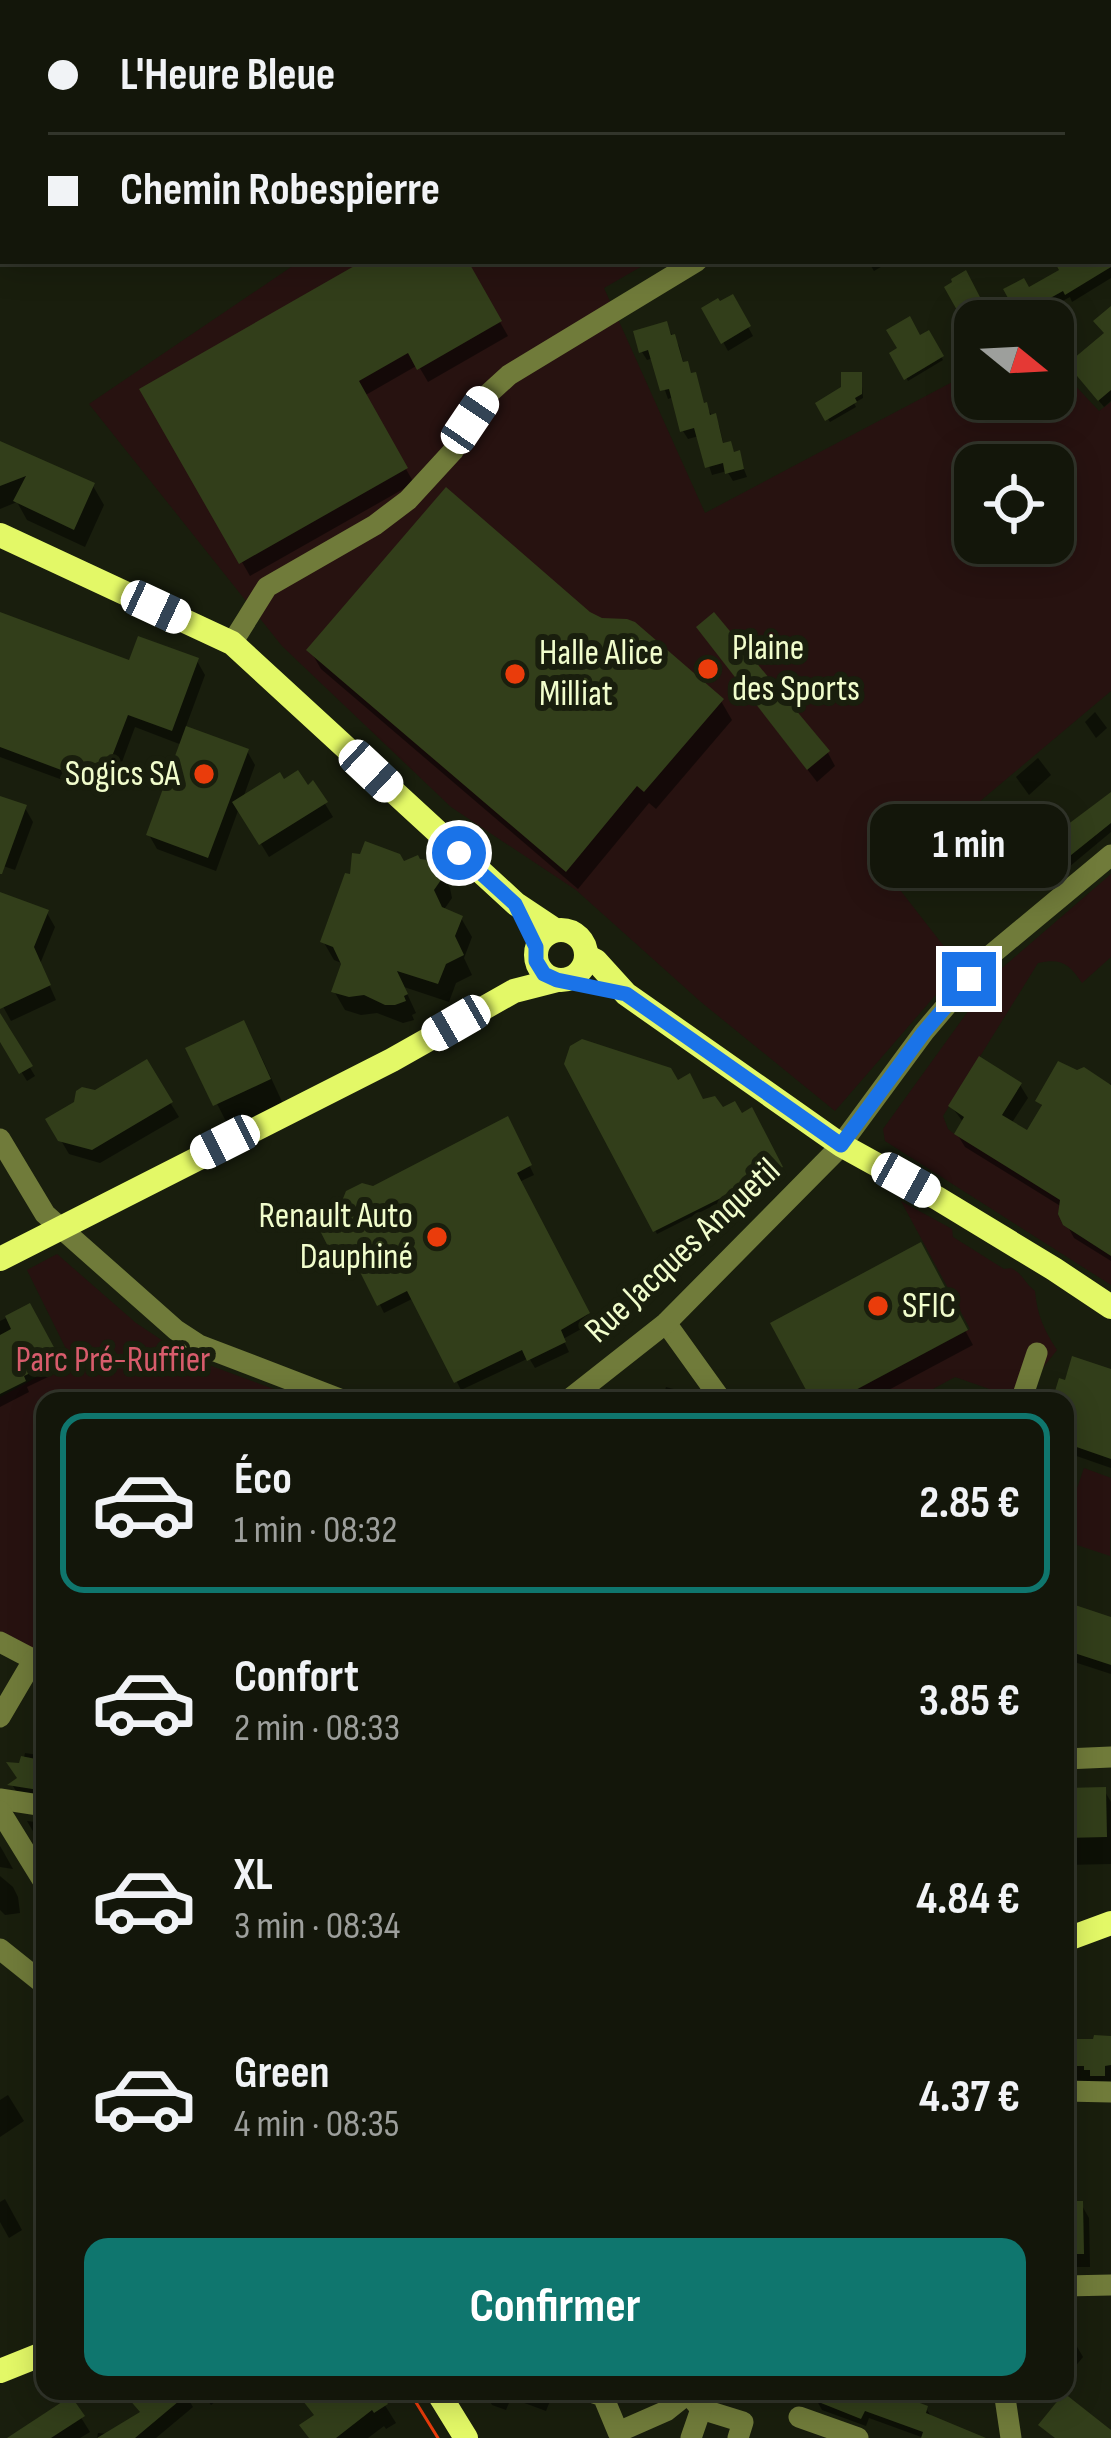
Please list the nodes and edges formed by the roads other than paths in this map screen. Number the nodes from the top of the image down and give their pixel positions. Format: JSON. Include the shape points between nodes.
{"nodes":[{"id":1,"x":692,"y":264,"type":"edge"},
{"id":2,"x":0,"y":535,"type":"edge"},
{"id":3,"x":232,"y":643,"type":"junction"},
{"id":4,"x":1111,"y":856,"type":"edge"},
{"id":5,"x":542,"y":944,"type":"junction"},
{"id":6,"x":586,"y":956,"type":"junction"},
{"id":7,"x":562,"y":980,"type":"junction"},
{"id":8,"x":514,"y":992,"type":"junction"},
{"id":9,"x":626,"y":994,"type":"junction"},
{"id":10,"x":0,"y":1139,"type":"edge"},
{"id":11,"x":841,"y":1145,"type":"junction"},
{"id":12,"x":58,"y":1227,"type":"junction"},
{"id":13,"x":0,"y":1258,"type":"edge"},
{"id":14,"x":1111,"y":1307,"type":"edge"},
{"id":15,"x":666,"y":1323,"type":"junction"},
{"id":16,"x":1037,"y":1353,"type":"dead end"},
{"id":17,"x":322,"y":1392,"type":"edge"},
{"id":18,"x":578,"y":1392,"type":"edge"},
{"id":19,"x":716,"y":1392,"type":"edge"},
{"id":20,"x":1024,"y":1392,"type":"edge"},
{"id":21,"x":0,"y":1642,"type":"edge"},
{"id":22,"x":36,"y":1660,"type":"edge"},
{"id":23,"x":36,"y":1666,"type":"edge"},
{"id":24,"x":0,"y":1717,"type":"edge"},
{"id":25,"x":1111,"y":1757,"type":"edge"},
{"id":26,"x":1074,"y":1759,"type":"edge"},
{"id":27,"x":0,"y":1798,"type":"edge"},
{"id":28,"x":36,"y":1804,"type":"edge"},
{"id":29,"x":0,"y":1811,"type":"edge"},
{"id":30,"x":36,"y":1869,"type":"edge"},
{"id":31,"x":1111,"y":1923,"type":"edge"},
{"id":32,"x":1074,"y":1937,"type":"edge"},
{"id":33,"x":0,"y":1949,"type":"edge"},
{"id":34,"x":36,"y":1978,"type":"edge"},
{"id":35,"x":1074,"y":2091,"type":"edge"},
{"id":36,"x":1111,"y":2092,"type":"edge"},
{"id":37,"x":1111,"y":2285,"type":"edge"},
{"id":38,"x":1074,"y":2286,"type":"edge"},
{"id":39,"x":36,"y":2357,"type":"edge"},
{"id":40,"x":0,"y":2371,"type":"edge"},
{"id":41,"x":443,"y":2400,"type":"edge"},
{"id":42,"x":605,"y":2400,"type":"edge"},
{"id":43,"x":689,"y":2400,"type":"edge"},
{"id":44,"x":693,"y":2400,"type":"edge"},
{"id":45,"x":697,"y":2400,"type":"edge"},
{"id":46,"x":1005,"y":2400,"type":"edge"},
{"id":47,"x":799,"y":2417,"type":"dead end"},
{"id":48,"x":466,"y":2438,"type":"edge"},
{"id":49,"x":691,"y":2438,"type":"edge"},
{"id":50,"x":738,"y":2438,"type":"edge"},
{"id":51,"x":858,"y":2438,"type":"edge"},
{"id":52,"x":1011,"y":2438,"type":"edge"}],
"edges":[{"from":1,"to":3,"type":"street","via":[[508,375],[408,500],[267,587]]},
{"from":2,"to":3,"type":"main road"},
{"from":3,"to":5,"type":"main road","via":[[515,904]]},
{"from":4,"to":11,"type":"street","name":"Rue Jacques Anquetil","via":[[986,959]]},
{"from":5,"to":6,"type":"main road","via":[[563,929],[578,935]]},
{"from":5,"to":7,"type":"main road","via":[[544,974]]},
{"from":5,"to":8,"type":"main road"},
{"from":6,"to":7,"type":"main road","via":[[580,971]]},
{"from":6,"to":9,"type":"main road"},
{"from":7,"to":8,"type":"main road"},
{"from":7,"to":9,"type":"main road"},
{"from":8,"to":12,"type":"main road"},
{"from":9,"to":11,"type":"main road"},
{"from":10,"to":12,"type":"street"},
{"from":11,"to":14,"type":"main road"},
{"from":11,"to":15,"type":"street","name":"Rue Jacques Anquetil"},
{"from":12,"to":13,"type":"main road"},
{"from":12,"to":17,"type":"street","via":[[199,1345]]},
{"from":15,"to":18,"type":"street","name":"Rue Jacques Anquetil"},
{"from":15,"to":19,"type":"street"},
{"from":16,"to":20,"type":"street"},
{"from":21,"to":22,"type":"street"},
{"from":23,"to":24,"type":"street"},
{"from":25,"to":26,"type":"street"},
{"from":27,"to":28,"type":"street"},
{"from":29,"to":30,"type":"street"},
{"from":31,"to":32,"type":"main road"},
{"from":33,"to":34,"type":"street"},
{"from":35,"to":36,"type":"street"},
{"from":37,"to":38,"type":"street"},
{"from":39,"to":40,"type":"main road"},
{"from":41,"to":48,"type":"main road"},
{"from":42,"to":43,"type":"street","via":[[618,2432]]},
{"from":44,"to":49,"type":"street"},
{"from":45,"to":50,"type":"street","via":[[743,2422]]},
{"from":46,"to":52,"type":"street"},
{"from":47,"to":51,"type":"street"}]}
